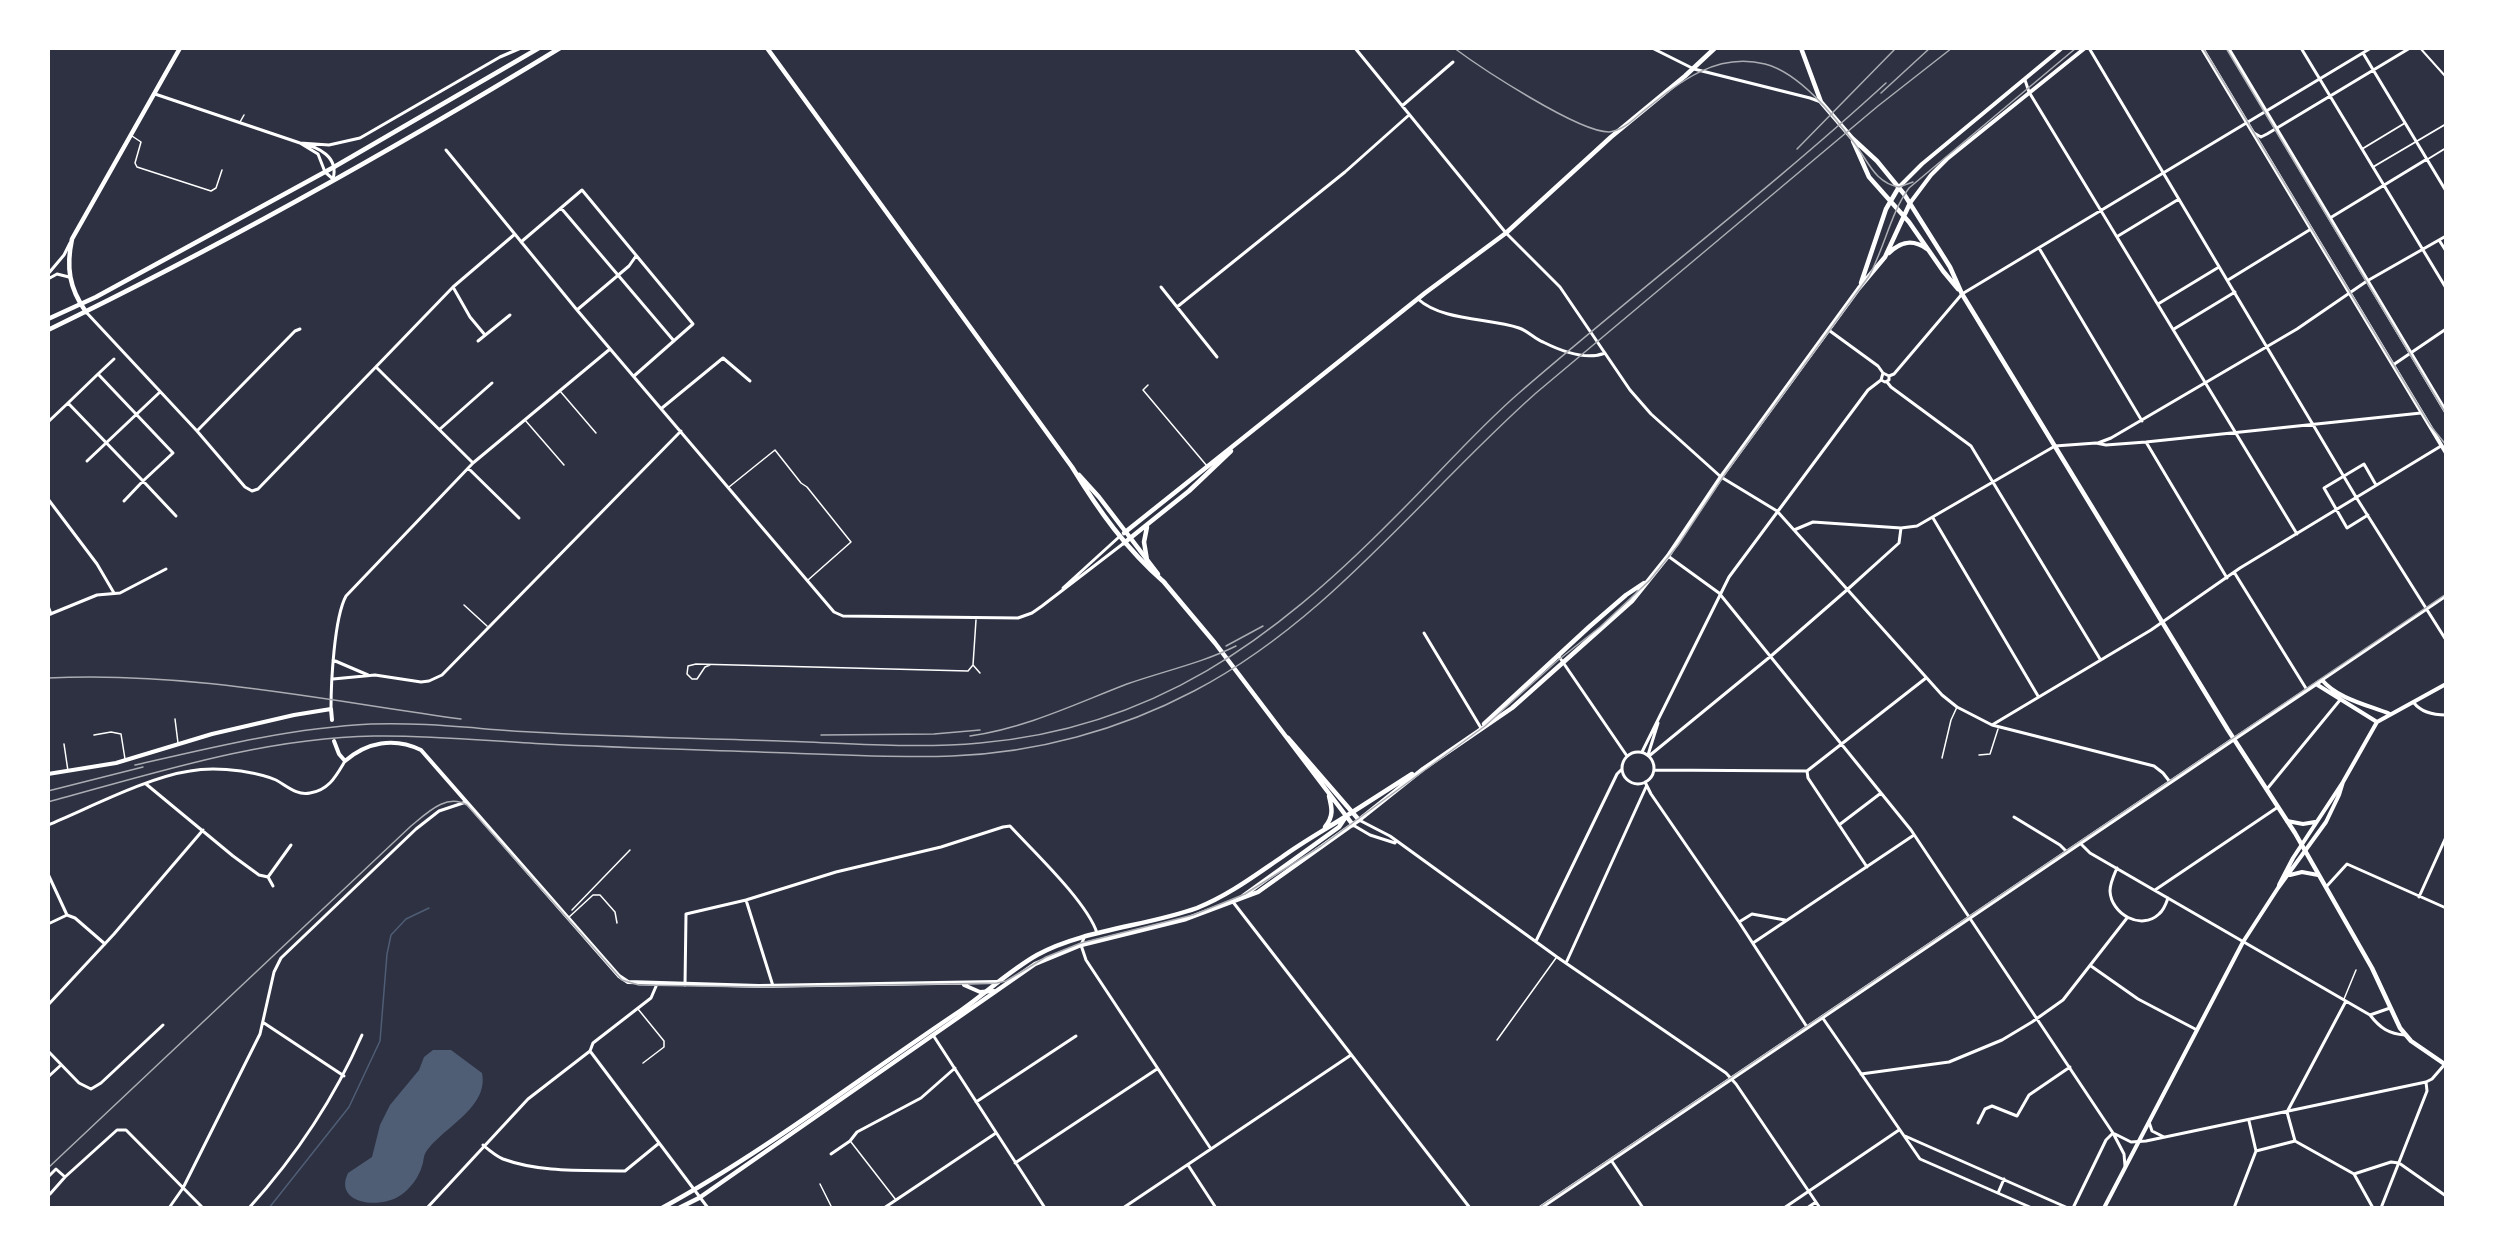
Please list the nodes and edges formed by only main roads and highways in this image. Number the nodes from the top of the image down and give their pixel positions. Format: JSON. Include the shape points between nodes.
{"nodes":[{"id":1,"x":180,"y":48,"type":"edge"},
{"id":2,"x":539,"y":48,"type":"edge"},
{"id":3,"x":560,"y":48,"type":"edge"},
{"id":4,"x":767,"y":48,"type":"edge"},
{"id":5,"x":1715,"y":48,"type":"edge"},
{"id":6,"x":1801,"y":48,"type":"edge"},
{"id":7,"x":1852,"y":138,"type":"junction"},
{"id":8,"x":1899,"y":187,"type":"junction"},
{"id":9,"x":1890,"y":201,"type":"junction"},
{"id":10,"x":1910,"y":203,"type":"junction"},
{"id":11,"x":1904,"y":216,"type":"junction"},
{"id":12,"x":1930,"y":251,"type":"junction"},
{"id":13,"x":1885,"y":256,"type":"junction"},
{"id":14,"x":1859,"y":288,"type":"junction"},
{"id":15,"x":1962,"y":294,"type":"junction"},
{"id":16,"x":81,"y":304,"type":"junction"},
{"id":17,"x":86,"y":312,"type":"junction"},
{"id":18,"x":48,"y":319,"type":"edge"},
{"id":19,"x":48,"y":330,"type":"edge"},
{"id":20,"x":1239,"y":443,"type":"junction"},
{"id":21,"x":1072,"y":467,"type":"junction"},
{"id":22,"x":1148,"y":524,"type":"junction"},
{"id":23,"x":1125,"y":532,"type":"junction"},
{"id":24,"x":1119,"y":537,"type":"junction"},
{"id":25,"x":1130,"y":539,"type":"junction"},
{"id":26,"x":1124,"y":543,"type":"junction"},
{"id":27,"x":1147,"y":560,"type":"junction"},
{"id":28,"x":1649,"y":579,"type":"junction"},
{"id":29,"x":1165,"y":583,"type":"junction"},
{"id":30,"x":1480,"y":728,"type":"junction"},
{"id":31,"x":1288,"y":738,"type":"junction"},
{"id":32,"x":2234,"y":739,"type":"junction"},
{"id":33,"x":1423,"y":769,"type":"junction"},
{"id":34,"x":1328,"y":793,"type":"junction"},
{"id":35,"x":1348,"y":815,"type":"junction"},
{"id":36,"x":1359,"y":820,"type":"junction"},
{"id":37,"x":1353,"y":825,"type":"junction"},
{"id":38,"x":1322,"y":831,"type":"junction"},
{"id":39,"x":1236,"y":901,"type":"junction"},
{"id":40,"x":932,"y":1033,"type":"junction"},
{"id":41,"x":2446,"y":1064,"type":"edge"},
{"id":42,"x":662,"y":1208,"type":"edge"},
{"id":43,"x":679,"y":1208,"type":"edge"},
{"id":44,"x":1540,"y":1208,"type":"edge"}],
"edges":[{"from":1,"to":16,"type":"main road","via":[[72,239],[69,277]]},
{"from":2,"to":16,"type":"main road","via":[[334,167]]},
{"from":3,"to":17,"type":"main road","via":[[196,256]]},
{"from":4,"to":21,"type":"main road"},
{"from":5,"to":20,"type":"main road","via":[[1506,233]]},
{"from":6,"to":7,"type":"main road","via":[[1821,102]]},
{"from":7,"to":8,"type":"main road"},
{"from":7,"to":9,"type":"main road","via":[[1867,175]]},
{"from":8,"to":9,"type":"main road"},
{"from":8,"to":10,"type":"main road"},
{"from":9,"to":11,"type":"main road"},
{"from":9,"to":14,"type":"main road"},
{"from":10,"to":11,"type":"main road"},
{"from":10,"to":15,"type":"main road"},
{"from":11,"to":12,"type":"main road"},
{"from":11,"to":13,"type":"main road"},
{"from":12,"to":13,"type":"main road","via":[[1921,244],[1905,242]]},
{"from":12,"to":15,"type":"main road"},
{"from":13,"to":14,"type":"main road"},
{"from":14,"to":28,"type":"main road"},
{"from":15,"to":32,"type":"main road"},
{"from":16,"to":17,"type":"main road"},
{"from":16,"to":18,"type":"main road"},
{"from":17,"to":19,"type":"main road"},
{"from":20,"to":22,"type":"main road","via":[[1211,472]]},
{"from":20,"to":23,"type":"main road"},
{"from":21,"to":23,"type":"main road"},
{"from":21,"to":24,"type":"main road"},
{"from":22,"to":25,"type":"main road"},
{"from":22,"to":27,"type":"main road","via":[[1144,542]]},
{"from":23,"to":24,"type":"main road"},
{"from":23,"to":25,"type":"main road"},
{"from":24,"to":26,"type":"main road"},
{"from":25,"to":26,"type":"main road"},
{"from":25,"to":27,"type":"main road"},
{"from":26,"to":29,"type":"main road"},
{"from":27,"to":29,"type":"main road"},
{"from":28,"to":30,"type":"main road","via":[[1626,595]]},
{"from":28,"to":30,"type":"main road","via":[[1632,601],[1512,708]]},
{"from":29,"to":31,"type":"main road"},
{"from":30,"to":33,"type":"main road"},
{"from":31,"to":34,"type":"main road"},
{"from":31,"to":35,"type":"main road"},
{"from":32,"to":41,"type":"main road","via":[[2306,852],[2405,1035]]},
{"from":32,"to":44,"type":"main road"},
{"from":33,"to":35,"type":"main road"},
{"from":33,"to":36,"type":"main road"},
{"from":34,"to":35,"type":"main road"},
{"from":34,"to":38,"type":"main road","via":[[1332,813]]},
{"from":35,"to":36,"type":"main road"},
{"from":35,"to":37,"type":"main road"},
{"from":35,"to":38,"type":"main road"},
{"from":35,"to":39,"type":"main road","via":[[1339,827]]},
{"from":36,"to":37,"type":"main road"},
{"from":37,"to":39,"type":"main road","via":[[1270,885]]},
{"from":38,"to":40,"type":"main road","via":[[1228,894],[1194,909],[1040,953]]},
{"from":39,"to":40,"type":"main road","via":[[1186,919],[1081,945],[1035,964]]},
{"from":40,"to":42,"type":"main road"},
{"from":40,"to":43,"type":"main road","via":[[699,1198]]}]}
